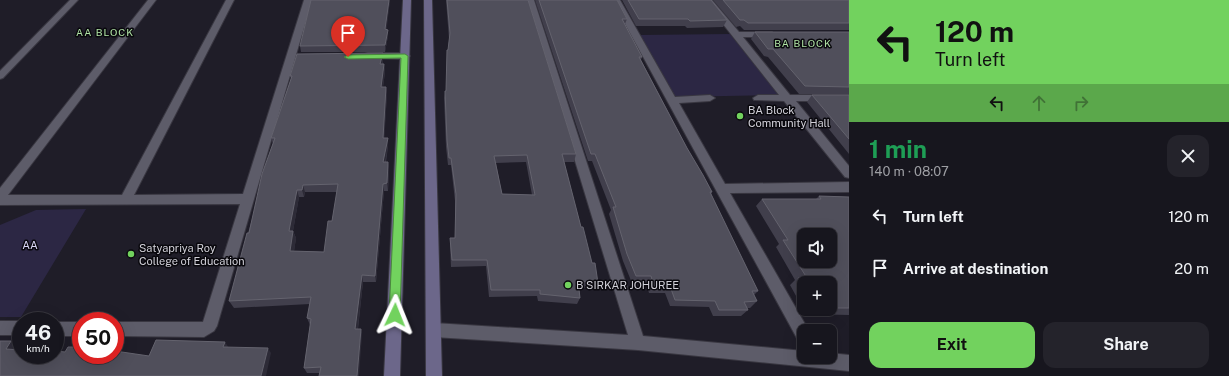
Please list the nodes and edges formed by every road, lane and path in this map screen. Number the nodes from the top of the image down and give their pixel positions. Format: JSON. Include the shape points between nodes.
{"nodes":[{"id":1,"x":74,"y":0,"type":"edge"},
{"id":2,"x":152,"y":0,"type":"edge"},
{"id":3,"x":230,"y":0,"type":"edge"},
{"id":4,"x":308,"y":0,"type":"edge"},
{"id":5,"x":407,"y":0,"type":"edge"},
{"id":6,"x":428,"y":0,"type":"edge"},
{"id":7,"x":530,"y":0,"type":"edge"},
{"id":8,"x":616,"y":0,"type":"edge"},
{"id":9,"x":708,"y":0,"type":"edge"},
{"id":10,"x":781,"y":34,"type":"edge"},
{"id":11,"x":736,"y":35,"type":"junction"},
{"id":12,"x":359,"y":56,"type":"edge"},
{"id":13,"x":405,"y":56,"type":"junction"},
{"id":14,"x":0,"y":76,"type":"edge"},
{"id":15,"x":710,"y":98,"type":"dead end"},
{"id":16,"x":758,"y":98,"type":"dead end"},
{"id":17,"x":788,"y":98,"type":"junction"},
{"id":18,"x":849,"y":98,"type":"edge"},
{"id":19,"x":672,"y":100,"type":"junction"},
{"id":20,"x":849,"y":174,"type":"edge"},
{"id":21,"x":849,"y":187,"type":"edge"},
{"id":22,"x":722,"y":189,"type":"junction"},
{"id":23,"x":0,"y":197,"type":"edge"},
{"id":24,"x":126,"y":198,"type":"junction"},
{"id":25,"x":248,"y":199,"type":"junction"},
{"id":26,"x":0,"y":200,"type":"edge"},
{"id":27,"x":797,"y":324,"type":"edge"},
{"id":28,"x":0,"y":328,"type":"edge"},
{"id":29,"x":12,"y":328,"type":"edge"},
{"id":30,"x":124,"y":329,"type":"edge"},
{"id":31,"x":434,"y":330,"type":"junction"},
{"id":32,"x":638,"y":343,"type":"junction"},
{"id":33,"x":797,"y":356,"type":"edge"},
{"id":34,"x":837,"y":361,"type":"edge"},
{"id":35,"x":849,"y":363,"type":"edge"},
{"id":36,"x":392,"y":376,"type":"edge"},
{"id":37,"x":434,"y":376,"type":"edge"}],
"edges":[{"from":1,"to":14,"type":"street"},
{"from":2,"to":23,"type":"street"},
{"from":3,"to":24,"type":"street"},
{"from":4,"to":25,"type":"street","via":[[294,57]]},
{"from":5,"to":13,"type":"main road"},
{"from":6,"to":31,"type":"main road"},
{"from":7,"to":32,"type":"street"},
{"from":8,"to":19,"type":"street"},
{"from":9,"to":11,"type":"street"},
{"from":10,"to":11,"type":"street"},
{"from":11,"to":17,"type":"street"},
{"from":12,"to":13,"type":"street"},
{"from":13,"to":36,"type":"main road"},
{"from":15,"to":19,"type":"street"},
{"from":16,"to":17,"type":"street"},
{"from":17,"to":18,"type":"street"},
{"from":17,"to":20,"type":"street"},
{"from":19,"to":22,"type":"street"},
{"from":21,"to":22,"type":"street"},
{"from":22,"to":27,"type":"street"},
{"from":24,"to":25,"type":"street"},
{"from":24,"to":26,"type":"street"},
{"from":25,"to":30,"type":"street","via":[[208,328]]},
{"from":28,"to":29,"type":"street"},
{"from":31,"to":32,"type":"street"},
{"from":31,"to":37,"type":"main road"},
{"from":32,"to":33,"type":"street"},
{"from":34,"to":35,"type":"street"}]}
